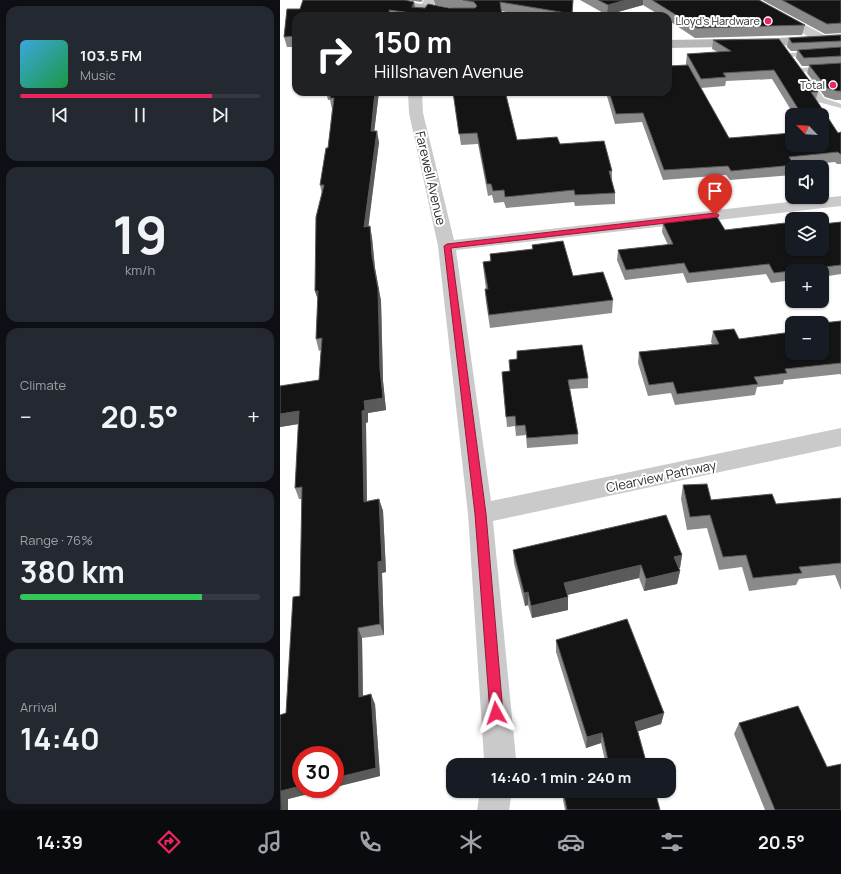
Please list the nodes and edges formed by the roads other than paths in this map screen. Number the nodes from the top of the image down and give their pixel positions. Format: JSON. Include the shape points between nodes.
{"nodes":[{"id":1,"x":356,"y":0,"type":"edge"},
{"id":2,"x":751,"y":0,"type":"edge"},
{"id":3,"x":424,"y":8,"type":"edge"},
{"id":4,"x":447,"y":12,"type":"edge"},
{"id":5,"x":841,"y":38,"type":"edge"},
{"id":6,"x":822,"y":39,"type":"junction"},
{"id":7,"x":778,"y":42,"type":"junction"},
{"id":8,"x":672,"y":44,"type":"edge"},
{"id":9,"x":841,"y":52,"type":"edge"},
{"id":10,"x":789,"y":55,"type":"junction"},
{"id":11,"x":841,"y":68,"type":"edge"},
{"id":12,"x":799,"y":70,"type":"junction"},
{"id":13,"x":416,"y":96,"type":"edge"},
{"id":14,"x":841,"y":106,"type":"edge"},
{"id":15,"x":841,"y":201,"type":"edge"},
{"id":16,"x":447,"y":246,"type":"junction"},
{"id":17,"x":841,"y":437,"type":"edge"},
{"id":18,"x":480,"y":514,"type":"junction"},
{"id":19,"x":500,"y":758,"type":"edge"},
{"id":20,"x":495,"y":798,"type":"edge"},
{"id":21,"x":493,"y":810,"type":"edge"}],
"edges":[{"from":1,"to":3,"type":"main road","via":[[383,1]]},
{"from":2,"to":6,"type":"street"},
{"from":3,"to":4,"type":"main road"},
{"from":5,"to":6,"type":"main road"},
{"from":6,"to":7,"type":"main road"},
{"from":7,"to":8,"type":"main road"},
{"from":7,"to":10,"type":"lane"},
{"from":9,"to":10,"type":"lane"},
{"from":10,"to":12,"type":"lane"},
{"from":11,"to":12,"type":"lane"},
{"from":12,"to":14,"type":"lane","via":[[821,100]]},
{"from":13,"to":16,"type":"street","name":"Farewell Avenue","via":[[416,113]]},
{"from":15,"to":16,"type":"street"},
{"from":16,"to":18,"type":"street","name":"Farewell Avenue"},
{"from":17,"to":18,"type":"street","name":"Clearview Pathway"},
{"from":18,"to":19,"type":"street","name":"Farewell Avenue"},
{"from":20,"to":21,"type":"street"}]}
